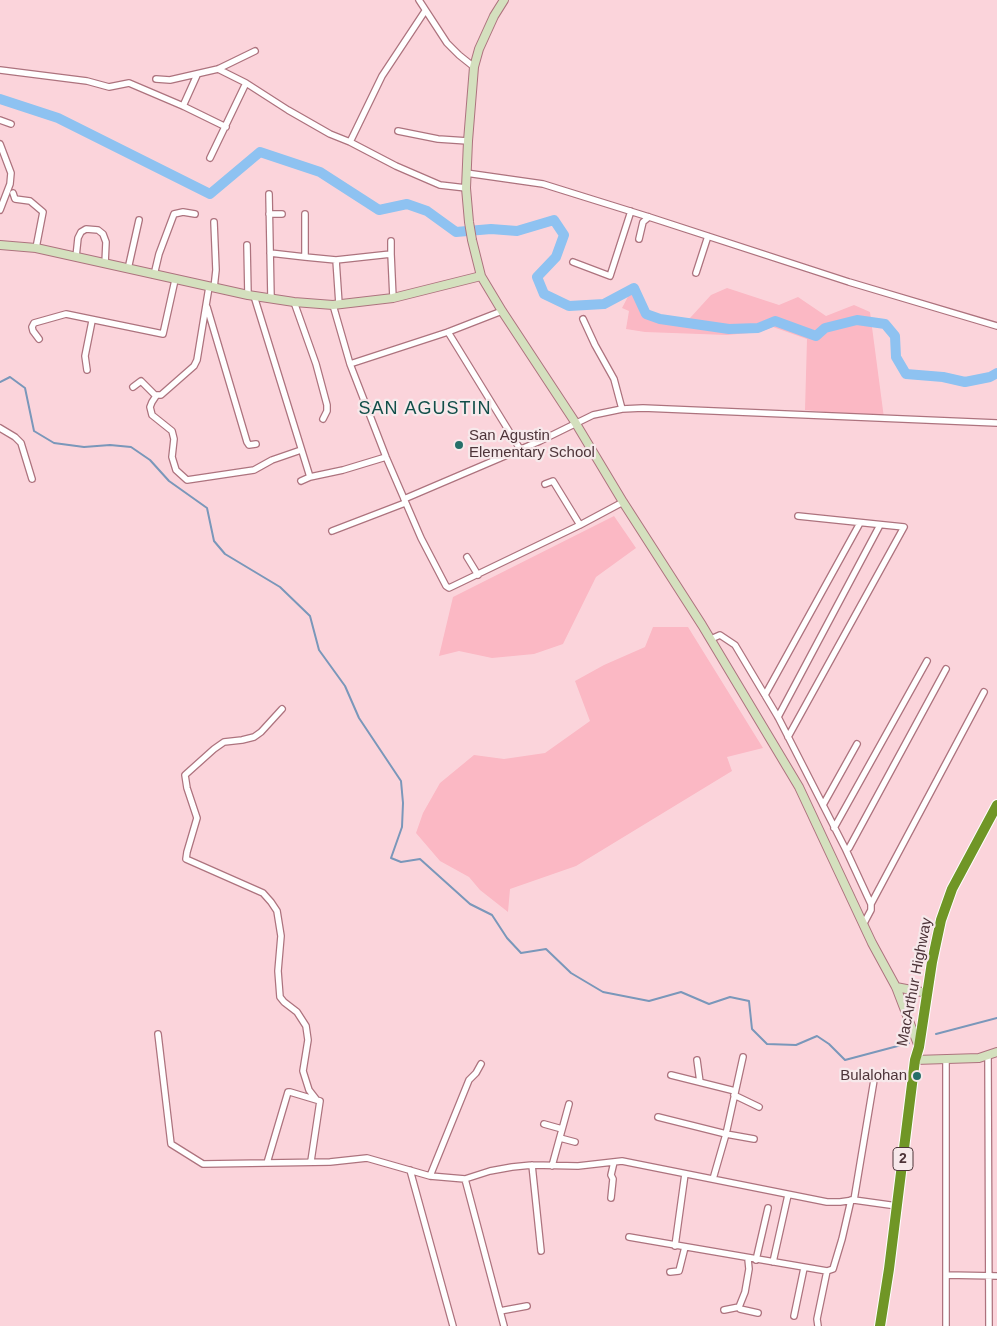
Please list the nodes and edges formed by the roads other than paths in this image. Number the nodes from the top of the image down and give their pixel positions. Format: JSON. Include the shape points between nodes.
{"nodes":[{"id":1,"x":419,"y":0,"type":"edge"},
{"id":2,"x":504,"y":0,"type":"edge"},
{"id":3,"x":425,"y":11,"type":"junction"},
{"id":4,"x":255,"y":52,"type":"dead end"},
{"id":5,"x":474,"y":67,"type":"junction"},
{"id":6,"x":218,"y":69,"type":"junction"},
{"id":7,"x":0,"y":70,"type":"edge"},
{"id":8,"x":197,"y":75,"type":"junction"},
{"id":9,"x":156,"y":79,"type":"dead end"},
{"id":10,"x":246,"y":84,"type":"junction"},
{"id":11,"x":183,"y":106,"type":"junction"},
{"id":12,"x":0,"y":120,"type":"edge"},
{"id":13,"x":11,"y":124,"type":"dead end"},
{"id":14,"x":226,"y":127,"type":"junction"},
{"id":15,"x":398,"y":131,"type":"dead end"},
{"id":16,"x":468,"y":141,"type":"junction"},
{"id":17,"x":350,"y":142,"type":"junction"},
{"id":18,"x":0,"y":144,"type":"edge"},
{"id":19,"x":210,"y":158,"type":"dead end"},
{"id":20,"x":466,"y":173,"type":"junction"},
{"id":21,"x":466,"y":188,"type":"junction"},
{"id":22,"x":13,"y":193,"type":"dead end"},
{"id":23,"x":269,"y":194,"type":"dead end"},
{"id":24,"x":0,"y":210,"type":"edge"},
{"id":25,"x":631,"y":211,"type":"junction"},
{"id":26,"x":194,"y":214,"type":"dead end"},
{"id":27,"x":269,"y":214,"type":"junction"},
{"id":28,"x":282,"y":214,"type":"dead end"},
{"id":29,"x":305,"y":214,"type":"dead end"},
{"id":30,"x":649,"y":217,"type":"junction"},
{"id":31,"x":139,"y":220,"type":"dead end"},
{"id":32,"x":214,"y":222,"type":"dead end"},
{"id":33,"x":708,"y":236,"type":"junction"},
{"id":34,"x":639,"y":239,"type":"dead end"},
{"id":35,"x":391,"y":241,"type":"dead end"},
{"id":36,"x":0,"y":245,"type":"edge"},
{"id":37,"x":247,"y":245,"type":"dead end"},
{"id":38,"x":36,"y":248,"type":"junction"},
{"id":39,"x":270,"y":253,"type":"junction"},
{"id":40,"x":391,"y":254,"type":"junction"},
{"id":41,"x":76,"y":257,"type":"junction"},
{"id":42,"x":305,"y":257,"type":"junction"},
{"id":43,"x":336,"y":260,"type":"junction"},
{"id":44,"x":573,"y":262,"type":"dead end"},
{"id":45,"x":105,"y":264,"type":"junction"},
{"id":46,"x":128,"y":269,"type":"junction"},
{"id":47,"x":696,"y":273,"type":"dead end"},
{"id":48,"x":154,"y":275,"type":"junction"},
{"id":49,"x":481,"y":276,"type":"junction"},
{"id":50,"x":175,"y":280,"type":"junction"},
{"id":51,"x":212,"y":288,"type":"junction"},
{"id":52,"x":251,"y":295,"type":"junction"},
{"id":53,"x":271,"y":298,"type":"junction"},
{"id":54,"x":393,"y":298,"type":"junction"},
{"id":55,"x":294,"y":302,"type":"junction"},
{"id":56,"x":206,"y":304,"type":"junction"},
{"id":57,"x":336,"y":304,"type":"junction"},
{"id":58,"x":502,"y":311,"type":"junction"},
{"id":59,"x":583,"y":319,"type":"dead end"},
{"id":60,"x":92,"y":320,"type":"junction"},
{"id":61,"x":997,"y":326,"type":"edge"},
{"id":62,"x":448,"y":332,"type":"junction"},
{"id":63,"x":39,"y":339,"type":"dead end"},
{"id":64,"x":350,"y":364,"type":"junction"},
{"id":65,"x":87,"y":370,"type":"dead end"},
{"id":66,"x":134,"y":387,"type":"dead end"},
{"id":67,"x":156,"y":396,"type":"junction"},
{"id":68,"x":622,"y":409,"type":"junction"},
{"id":69,"x":323,"y":420,"type":"dead end"},
{"id":70,"x":575,"y":422,"type":"junction"},
{"id":71,"x":997,"y":423,"type":"edge"},
{"id":72,"x":0,"y":428,"type":"edge"},
{"id":73,"x":256,"y":444,"type":"dead end"},
{"id":74,"x":520,"y":449,"type":"junction"},
{"id":75,"x":301,"y":450,"type":"junction"},
{"id":76,"x":386,"y":457,"type":"junction"},
{"id":77,"x":310,"y":477,"type":"junction"},
{"id":78,"x":32,"y":479,"type":"dead end"},
{"id":79,"x":301,"y":481,"type":"dead end"},
{"id":80,"x":545,"y":484,"type":"dead end"},
{"id":81,"x":405,"y":501,"type":"junction"},
{"id":82,"x":623,"y":502,"type":"junction"},
{"id":83,"x":798,"y":516,"type":"dead end"},
{"id":84,"x":860,"y":523,"type":"junction"},
{"id":85,"x":580,"y":525,"type":"junction"},
{"id":86,"x":880,"y":525,"type":"junction"},
{"id":87,"x":332,"y":531,"type":"dead end"},
{"id":88,"x":467,"y":557,"type":"dead end"},
{"id":89,"x":478,"y":575,"type":"junction"},
{"id":90,"x":711,"y":639,"type":"junction"},
{"id":91,"x":927,"y":660,"type":"dead end"},
{"id":92,"x":946,"y":669,"type":"dead end"},
{"id":93,"x":984,"y":692,"type":"dead end"},
{"id":94,"x":765,"y":695,"type":"junction"},
{"id":95,"x":282,"y":709,"type":"dead end"},
{"id":96,"x":778,"y":716,"type":"junction"},
{"id":97,"x":788,"y":737,"type":"junction"},
{"id":98,"x":857,"y":744,"type":"dead end"},
{"id":99,"x":823,"y":805,"type":"junction"},
{"id":100,"x":997,"y":805,"type":"edge"},
{"id":101,"x":834,"y":828,"type":"junction"},
{"id":102,"x":846,"y":850,"type":"junction"},
{"id":103,"x":871,"y":904,"type":"junction"},
{"id":104,"x":863,"y":925,"type":"junction"},
{"id":105,"x":896,"y":987,"type":"junction"},
{"id":106,"x":927,"y":993,"type":"junction"},
{"id":107,"x":158,"y":1034,"type":"dead end"},
{"id":108,"x":919,"y":1048,"type":"junction"},
{"id":109,"x":997,"y":1052,"type":"edge"},
{"id":110,"x":988,"y":1055,"type":"junction"},
{"id":111,"x":743,"y":1056,"type":"dead end"},
{"id":112,"x":697,"y":1060,"type":"dead end"},
{"id":113,"x":915,"y":1060,"type":"junction"},
{"id":114,"x":946,"y":1060,"type":"junction"},
{"id":115,"x":481,"y":1064,"type":"dead end"},
{"id":116,"x":671,"y":1075,"type":"dead end"},
{"id":117,"x":874,"y":1080,"type":"dead end"},
{"id":118,"x":700,"y":1082,"type":"junction"},
{"id":119,"x":735,"y":1093,"type":"junction"},
{"id":120,"x":316,"y":1099,"type":"junction"},
{"id":121,"x":569,"y":1104,"type":"dead end"},
{"id":122,"x":758,"y":1107,"type":"dead end"},
{"id":123,"x":658,"y":1117,"type":"dead end"},
{"id":124,"x":544,"y":1124,"type":"dead end"},
{"id":125,"x":562,"y":1129,"type":"junction"},
{"id":126,"x":726,"y":1134,"type":"junction"},
{"id":127,"x":560,"y":1138,"type":"junction"},
{"id":128,"x":754,"y":1139,"type":"dead end"},
{"id":129,"x":575,"y":1142,"type":"dead end"},
{"id":130,"x":311,"y":1161,"type":"junction"},
{"id":131,"x":614,"y":1162,"type":"junction"},
{"id":132,"x":267,"y":1163,"type":"junction"},
{"id":133,"x":532,"y":1165,"type":"junction"},
{"id":134,"x":552,"y":1166,"type":"junction"},
{"id":135,"x":410,"y":1170,"type":"junction"},
{"id":136,"x":685,"y":1174,"type":"junction"},
{"id":137,"x":430,"y":1176,"type":"junction"},
{"id":138,"x":465,"y":1179,"type":"junction"},
{"id":139,"x":713,"y":1179,"type":"junction"},
{"id":140,"x":788,"y":1194,"type":"junction"},
{"id":141,"x":611,"y":1198,"type":"dead end"},
{"id":142,"x":853,"y":1200,"type":"junction"},
{"id":143,"x":897,"y":1206,"type":"junction"},
{"id":144,"x":768,"y":1208,"type":"dead end"},
{"id":145,"x":629,"y":1237,"type":"dead end"},
{"id":146,"x":675,"y":1246,"type":"junction"},
{"id":147,"x":685,"y":1247,"type":"junction"},
{"id":148,"x":541,"y":1251,"type":"dead end"},
{"id":149,"x":748,"y":1258,"type":"junction"},
{"id":150,"x":756,"y":1260,"type":"junction"},
{"id":151,"x":773,"y":1262,"type":"junction"},
{"id":152,"x":804,"y":1268,"type":"junction"},
{"id":153,"x":827,"y":1271,"type":"junction"},
{"id":154,"x":670,"y":1272,"type":"dead end"},
{"id":155,"x":946,"y":1275,"type":"junction"},
{"id":156,"x":988,"y":1276,"type":"junction"},
{"id":157,"x":997,"y":1276,"type":"edge"},
{"id":158,"x":528,"y":1306,"type":"dead end"},
{"id":159,"x":739,"y":1307,"type":"junction"},
{"id":160,"x":724,"y":1310,"type":"dead end"},
{"id":161,"x":500,"y":1312,"type":"junction"},
{"id":162,"x":758,"y":1313,"type":"dead end"},
{"id":163,"x":794,"y":1316,"type":"dead end"},
{"id":164,"x":453,"y":1326,"type":"edge"},
{"id":165,"x":504,"y":1326,"type":"edge"},
{"id":166,"x":818,"y":1326,"type":"edge"},
{"id":167,"x":880,"y":1326,"type":"edge"},
{"id":168,"x":946,"y":1326,"type":"edge"},
{"id":169,"x":989,"y":1326,"type":"edge"}],
"edges":[{"from":1,"to":3,"type":"street"},
{"from":2,"to":5,"type":"street","via":[[485,33]]},
{"from":3,"to":5,"type":"street","via":[[447,43]]},
{"from":3,"to":17,"type":"street","via":[[382,76]]},
{"from":4,"to":6,"type":"street"},
{"from":5,"to":16,"type":"street"},
{"from":6,"to":8,"type":"street"},
{"from":6,"to":10,"type":"street"},
{"from":7,"to":11,"type":"street","via":[[108,87],[129,83]]},
{"from":8,"to":9,"type":"street"},
{"from":8,"to":11,"type":"street"},
{"from":10,"to":14,"type":"street"},
{"from":10,"to":17,"type":"street","via":[[314,126]]},
{"from":11,"to":14,"type":"street"},
{"from":12,"to":13,"type":"street"},
{"from":14,"to":19,"type":"street"},
{"from":15,"to":16,"type":"street"},
{"from":16,"to":20,"type":"street"},
{"from":17,"to":21,"type":"street","via":[[440,185]]},
{"from":18,"to":24,"type":"street","via":[[12,173]]},
{"from":20,"to":21,"type":"street"},
{"from":20,"to":25,"type":"street","via":[[542,184]]},
{"from":21,"to":49,"type":"street","via":[[472,240]]},
{"from":22,"to":38,"type":"street","via":[[15,199],[30,201],[43,212]]},
{"from":23,"to":27,"type":"street"},
{"from":25,"to":30,"type":"street"},
{"from":25,"to":44,"type":"street","via":[[610,276]]},
{"from":26,"to":48,"type":"street","via":[[174,214]]},
{"from":27,"to":28,"type":"street"},
{"from":27,"to":39,"type":"street"},
{"from":29,"to":42,"type":"street"},
{"from":30,"to":33,"type":"street"},
{"from":30,"to":34,"type":"street","via":[[643,222]]},
{"from":31,"to":46,"type":"street"},
{"from":32,"to":51,"type":"street","via":[[216,270]]},
{"from":33,"to":47,"type":"street"},
{"from":33,"to":61,"type":"street"},
{"from":35,"to":40,"type":"street"},
{"from":36,"to":38,"type":"street"},
{"from":37,"to":52,"type":"street"},
{"from":38,"to":41,"type":"street"},
{"from":39,"to":42,"type":"street"},
{"from":39,"to":53,"type":"street"},
{"from":40,"to":43,"type":"street"},
{"from":40,"to":54,"type":"street"},
{"from":41,"to":45,"type":"street"},
{"from":41,"to":45,"type":"street","via":[[81,232],[98,230],[106,242]]},
{"from":42,"to":43,"type":"street"},
{"from":43,"to":57,"type":"street"},
{"from":45,"to":46,"type":"street"},
{"from":46,"to":48,"type":"street"},
{"from":48,"to":50,"type":"street"},
{"from":49,"to":54,"type":"street"},
{"from":49,"to":58,"type":"street"},
{"from":50,"to":51,"type":"street"},
{"from":50,"to":60,"type":"street","via":[[163,334]]},
{"from":51,"to":52,"type":"street"},
{"from":51,"to":56,"type":"street"},
{"from":52,"to":53,"type":"street"},
{"from":52,"to":75,"type":"street"},
{"from":53,"to":55,"type":"street"},
{"from":54,"to":57,"type":"street"},
{"from":55,"to":57,"type":"street"},
{"from":55,"to":69,"type":"street","via":[[327,405]]},
{"from":56,"to":67,"type":"street","via":[[196,364]]},
{"from":56,"to":73,"type":"street","via":[[247,442]]},
{"from":57,"to":64,"type":"street"},
{"from":58,"to":62,"type":"street"},
{"from":58,"to":70,"type":"street"},
{"from":59,"to":68,"type":"street","via":[[614,380]]},
{"from":60,"to":63,"type":"street","via":[[66,314],[34,323],[32,327]]},
{"from":60,"to":65,"type":"street","via":[[85,356]]},
{"from":62,"to":64,"type":"street"},
{"from":62,"to":74,"type":"street"},
{"from":64,"to":76,"type":"street"},
{"from":66,"to":67,"type":"street","via":[[141,381]]},
{"from":67,"to":75,"type":"street","via":[[150,407],[152,415],[172,432],[176,470],[187,480],[254,470]]},
{"from":68,"to":70,"type":"street"},
{"from":68,"to":71,"type":"street"},
{"from":70,"to":74,"type":"street"},
{"from":70,"to":82,"type":"street"},
{"from":72,"to":78,"type":"street","via":[[21,443]]},
{"from":74,"to":81,"type":"street"},
{"from":75,"to":77,"type":"street"},
{"from":76,"to":77,"type":"street"},
{"from":76,"to":81,"type":"street"},
{"from":77,"to":79,"type":"street"},
{"from":80,"to":85,"type":"street","via":[[553,482]]},
{"from":81,"to":87,"type":"street"},
{"from":81,"to":89,"type":"street","via":[[446,586],[452,588]]},
{"from":82,"to":85,"type":"street"},
{"from":82,"to":90,"type":"street"},
{"from":83,"to":84,"type":"street"},
{"from":84,"to":86,"type":"street"},
{"from":84,"to":94,"type":"street"},
{"from":85,"to":89,"type":"street"},
{"from":86,"to":96,"type":"street"},
{"from":86,"to":97,"type":"street","via":[[904,527]]},
{"from":88,"to":89,"type":"street"},
{"from":90,"to":94,"type":"street","via":[[720,635],[735,645]]},
{"from":90,"to":104,"type":"street","via":[[799,787]]},
{"from":91,"to":101,"type":"street"},
{"from":92,"to":102,"type":"street"},
{"from":93,"to":103,"type":"street"},
{"from":94,"to":96,"type":"street"},
{"from":95,"to":120,"type":"street","via":[[254,737],[224,742],[185,775],[197,818],[186,859],[262,894],[277,911],[281,936],[280,997],[297,1012],[306,1026],[308,1040],[303,1071],[309,1090]]},
{"from":96,"to":97,"type":"street"},
{"from":97,"to":99,"type":"street"},
{"from":98,"to":99,"type":"street"},
{"from":99,"to":101,"type":"street"},
{"from":100,"to":106,"type":"highway","name":"MacArthur Highway","number":"2","via":[[952,889],[941,920]]},
{"from":101,"to":102,"type":"street"},
{"from":102,"to":103,"type":"street"},
{"from":103,"to":104,"type":"street"},
{"from":104,"to":105,"type":"street"},
{"from":105,"to":106,"type":"street"},
{"from":105,"to":108,"type":"street"},
{"from":106,"to":108,"type":"highway","name":"MacArthur Highway","number":"2"},
{"from":107,"to":132,"type":"street","via":[[172,1145],[204,1164]]},
{"from":108,"to":113,"type":"highway","name":"MacArthur Highway","number":"2"},
{"from":109,"to":110,"type":"street"},
{"from":110,"to":114,"type":"street"},
{"from":110,"to":156,"type":"street"},
{"from":111,"to":119,"type":"street"},
{"from":112,"to":118,"type":"street"},
{"from":113,"to":114,"type":"street"},
{"from":113,"to":143,"type":"highway","name":"MacArthur Highway","number":"2"},
{"from":114,"to":155,"type":"street"},
{"from":115,"to":137,"type":"street","via":[[469,1080]]},
{"from":116,"to":118,"type":"street"},
{"from":117,"to":142,"type":"street"},
{"from":118,"to":119,"type":"street"},
{"from":119,"to":122,"type":"street"},
{"from":119,"to":126,"type":"street"},
{"from":120,"to":130,"type":"street","via":[[321,1102]]},
{"from":120,"to":132,"type":"street","via":[[288,1092]]},
{"from":121,"to":125,"type":"street"},
{"from":123,"to":126,"type":"street"},
{"from":124,"to":125,"type":"street"},
{"from":125,"to":127,"type":"street"},
{"from":126,"to":128,"type":"street"},
{"from":126,"to":139,"type":"street"},
{"from":127,"to":129,"type":"street"},
{"from":127,"to":134,"type":"street"},
{"from":130,"to":132,"type":"street"},
{"from":130,"to":135,"type":"street","via":[[368,1158]]},
{"from":131,"to":134,"type":"street"},
{"from":131,"to":136,"type":"street"},
{"from":131,"to":141,"type":"street"},
{"from":133,"to":134,"type":"street"},
{"from":133,"to":138,"type":"street","via":[[490,1171]]},
{"from":133,"to":148,"type":"street"},
{"from":135,"to":137,"type":"street"},
{"from":135,"to":164,"type":"street"},
{"from":136,"to":139,"type":"street"},
{"from":136,"to":146,"type":"street"},
{"from":137,"to":138,"type":"street"},
{"from":138,"to":161,"type":"street"},
{"from":139,"to":140,"type":"street"},
{"from":140,"to":142,"type":"street","via":[[834,1203]]},
{"from":140,"to":151,"type":"street"},
{"from":142,"to":143,"type":"street"},
{"from":142,"to":153,"type":"street","via":[[833,1269]]},
{"from":143,"to":167,"type":"highway","name":"MacArthur Highway","number":"2"},
{"from":144,"to":150,"type":"street"},
{"from":145,"to":146,"type":"street"},
{"from":146,"to":147,"type":"street"},
{"from":147,"to":149,"type":"street"},
{"from":147,"to":154,"type":"street","via":[[679,1271]]},
{"from":149,"to":150,"type":"street"},
{"from":149,"to":159,"type":"street","via":[[749,1269]]},
{"from":150,"to":151,"type":"street"},
{"from":151,"to":152,"type":"street"},
{"from":152,"to":153,"type":"street"},
{"from":152,"to":163,"type":"street"},
{"from":153,"to":166,"type":"street"},
{"from":155,"to":156,"type":"street"},
{"from":155,"to":168,"type":"street"},
{"from":156,"to":157,"type":"street"},
{"from":156,"to":169,"type":"street"},
{"from":158,"to":161,"type":"street"},
{"from":159,"to":160,"type":"street"},
{"from":159,"to":162,"type":"street"},
{"from":161,"to":165,"type":"street"}]}
